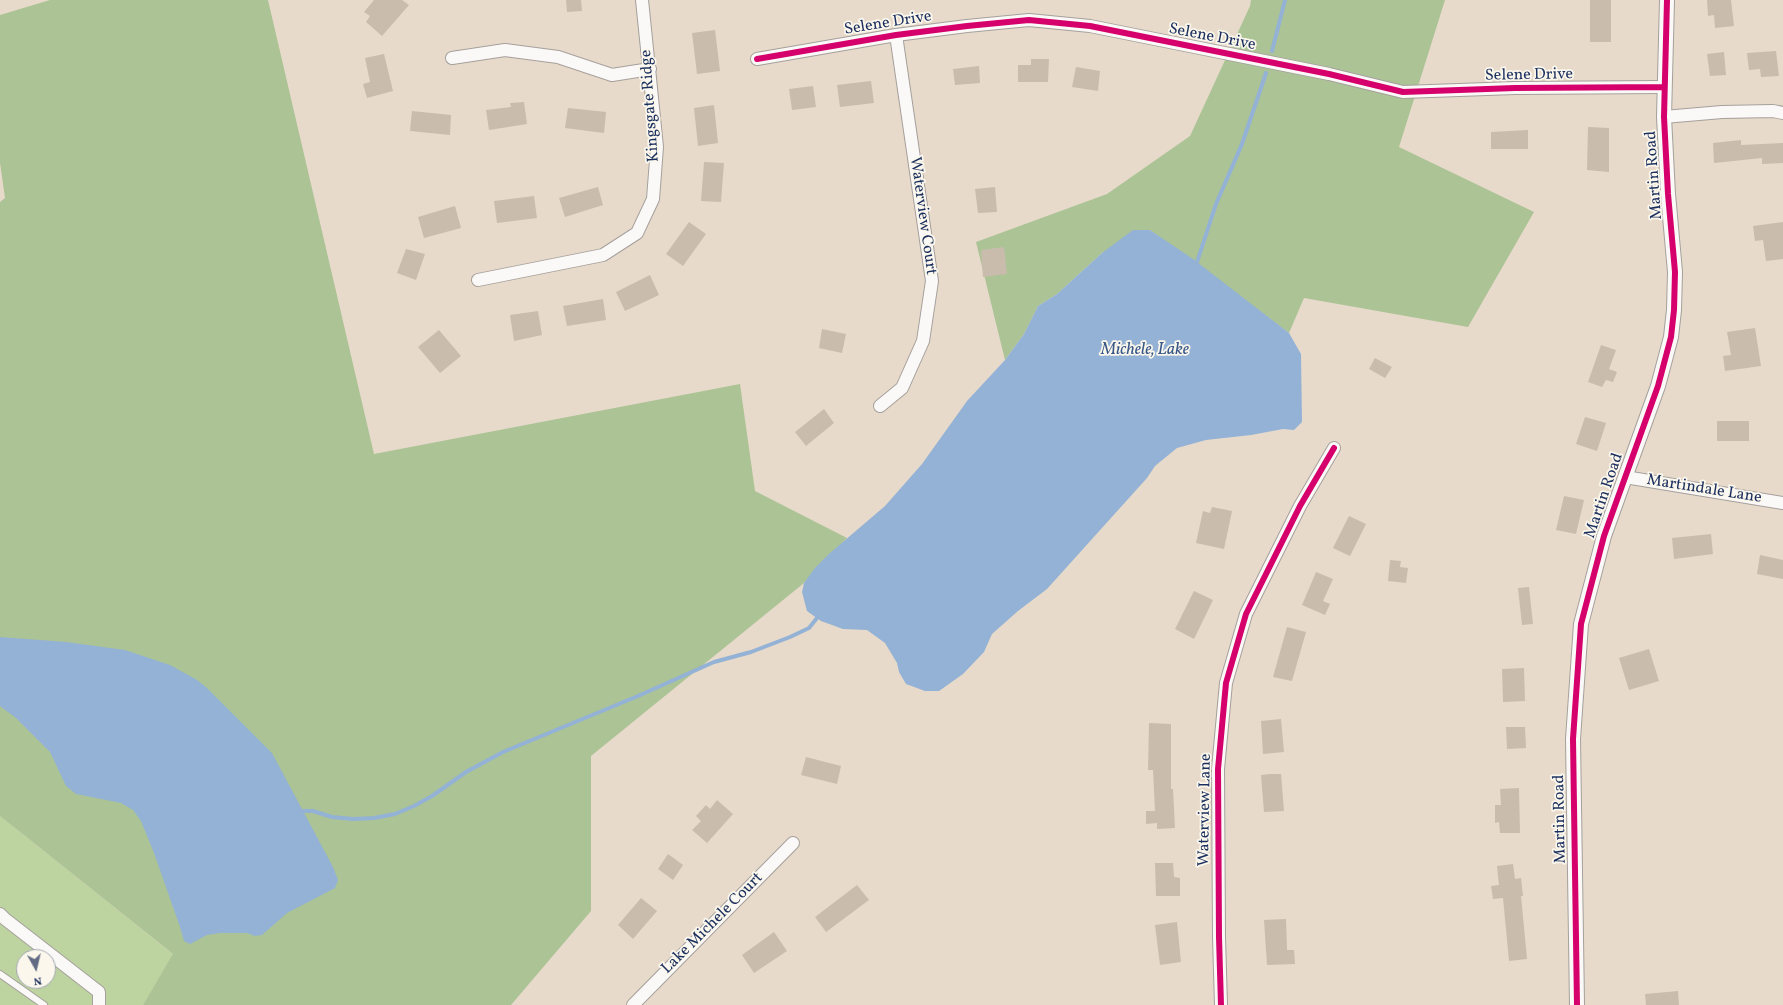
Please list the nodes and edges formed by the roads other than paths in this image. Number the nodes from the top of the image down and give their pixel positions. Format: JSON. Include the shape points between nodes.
{"nodes":[{"id":1,"x":642,"y":0,"type":"edge"},
{"id":2,"x":1667,"y":0,"type":"edge"},
{"id":3,"x":896,"y":35,"type":"junction"},
{"id":4,"x":452,"y":58,"type":"dead end"},
{"id":5,"x":757,"y":59,"type":"dead end"},
{"id":6,"x":650,"y":69,"type":"junction"},
{"id":7,"x":1664,"y":87,"type":"junction"},
{"id":8,"x":1783,"y":113,"type":"edge"},
{"id":9,"x":1664,"y":118,"type":"junction"},
{"id":10,"x":478,"y":280,"type":"dead end"},
{"id":11,"x":880,"y":406,"type":"dead end"},
{"id":12,"x":1334,"y":448,"type":"dead end"},
{"id":13,"x":1625,"y":477,"type":"junction"},
{"id":14,"x":1783,"y":503,"type":"edge"},
{"id":15,"x":793,"y":843,"type":"dead end"},
{"id":16,"x":0,"y":914,"type":"edge"},
{"id":17,"x":0,"y":974,"type":"edge"},
{"id":18,"x":44,"y":1005,"type":"edge"},
{"id":19,"x":99,"y":1005,"type":"edge"},
{"id":20,"x":633,"y":1005,"type":"edge"},
{"id":21,"x":1221,"y":1005,"type":"edge"},
{"id":22,"x":1577,"y":1005,"type":"edge"}],
"edges":[{"from":1,"to":6,"type":"street","name":"Kingsgate Ridge"},
{"from":2,"to":7,"type":"street","name":"Martin Road"},
{"from":3,"to":5,"type":"street","name":"Selene Drive"},
{"from":3,"to":7,"type":"street","name":"Selene Drive","via":[[1029,20],[1090,26],[1329,74],[1403,92]]},
{"from":3,"to":11,"type":"street","name":"Waterview Court","via":[[932,280],[922,341],[902,388]]},
{"from":4,"to":6,"type":"street","via":[[505,50],[558,57],[612,75]]},
{"from":6,"to":10,"type":"street","name":"Kingsgate Ridge","via":[[657,147],[653,199],[637,233],[603,255]]},
{"from":7,"to":9,"type":"street","name":"Martin Road"},
{"from":8,"to":9,"type":"street","via":[[1722,112]]},
{"from":9,"to":13,"type":"street","name":"Martin Road","via":[[1675,272],[1672,330],[1658,386]]},
{"from":12,"to":21,"type":"street","name":"Waterview Lane","via":[[1300,506],[1246,614],[1226,683],[1218,769],[1218,937]]},
{"from":13,"to":14,"type":"street","name":"Martindale Lane"},
{"from":13,"to":22,"type":"street","name":"Martin Road","via":[[1604,536],[1581,624],[1573,739]]},
{"from":15,"to":20,"type":"street","name":"Lake Michele Court"},
{"from":16,"to":19,"type":"street","via":[[100,992]]},
{"from":17,"to":18,"type":"lane"}]}
